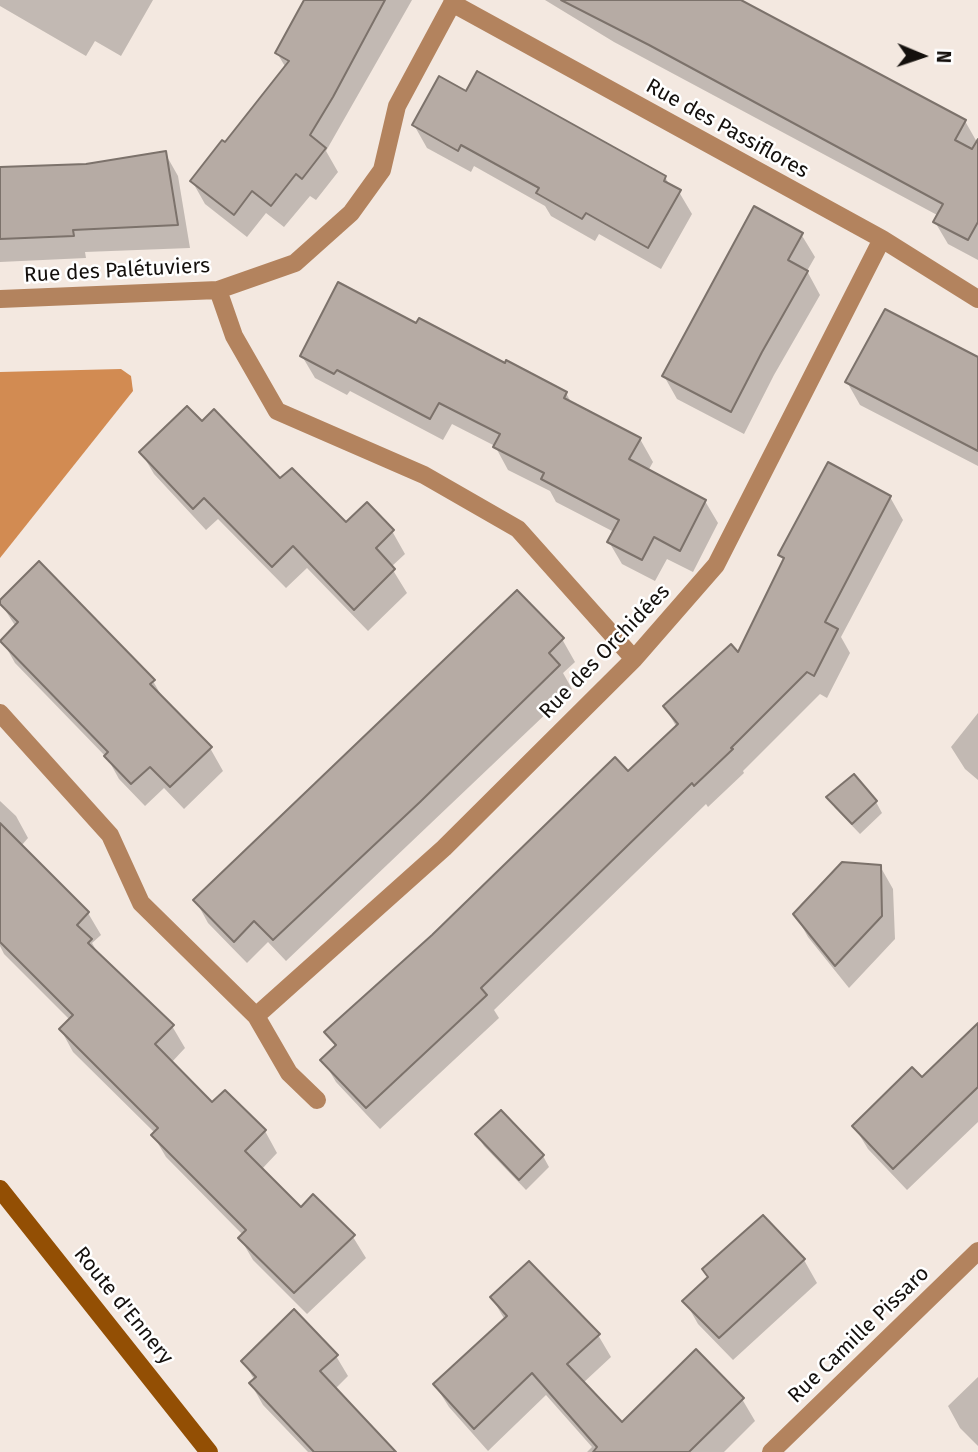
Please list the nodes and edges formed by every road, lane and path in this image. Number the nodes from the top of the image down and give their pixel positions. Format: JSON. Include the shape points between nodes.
{"nodes":[{"id":1,"x":453,"y":1,"type":"edge"},
{"id":2,"x":882,"y":239,"type":"junction"},
{"id":3,"x":218,"y":290,"type":"junction"},
{"id":4,"x":0,"y":299,"type":"edge"},
{"id":5,"x":978,"y":299,"type":"edge"},
{"id":6,"x":634,"y":659,"type":"junction"},
{"id":7,"x":0,"y":713,"type":"edge"},
{"id":8,"x":256,"y":1016,"type":"junction"},
{"id":9,"x":317,"y":1100,"type":"dead end"},
{"id":10,"x":0,"y":1189,"type":"edge"},
{"id":11,"x":978,"y":1251,"type":"edge"},
{"id":12,"x":209,"y":1452,"type":"edge"},
{"id":13,"x":771,"y":1452,"type":"edge"}],
"edges":[{"from":1,"to":2,"type":"street","name":"Rue des Passiflores"},
{"from":1,"to":3,"type":"street","name":"Rue des Palétuviers","via":[[397,106],[382,170],[351,213],[295,263]]},
{"from":2,"to":5,"type":"street","name":"Rue des Passiflores"},
{"from":2,"to":6,"type":"street","name":"Rue des Orchidées","via":[[716,565]]},
{"from":3,"to":4,"type":"street","name":"Rue des Palétuviers"},
{"from":3,"to":6,"type":"street","via":[[234,336],[277,411],[424,475],[518,529]]},
{"from":6,"to":8,"type":"street","name":"Rue des Orchidées","via":[[444,848]]},
{"from":7,"to":8,"type":"street","via":[[110,835],[141,903]]},
{"from":8,"to":9,"type":"street","via":[[289,1073]]},
{"from":10,"to":12,"type":"street","name":"Route d'Ennery"},
{"from":11,"to":13,"type":"street","name":"Rue Camille Pissaro"}]}
